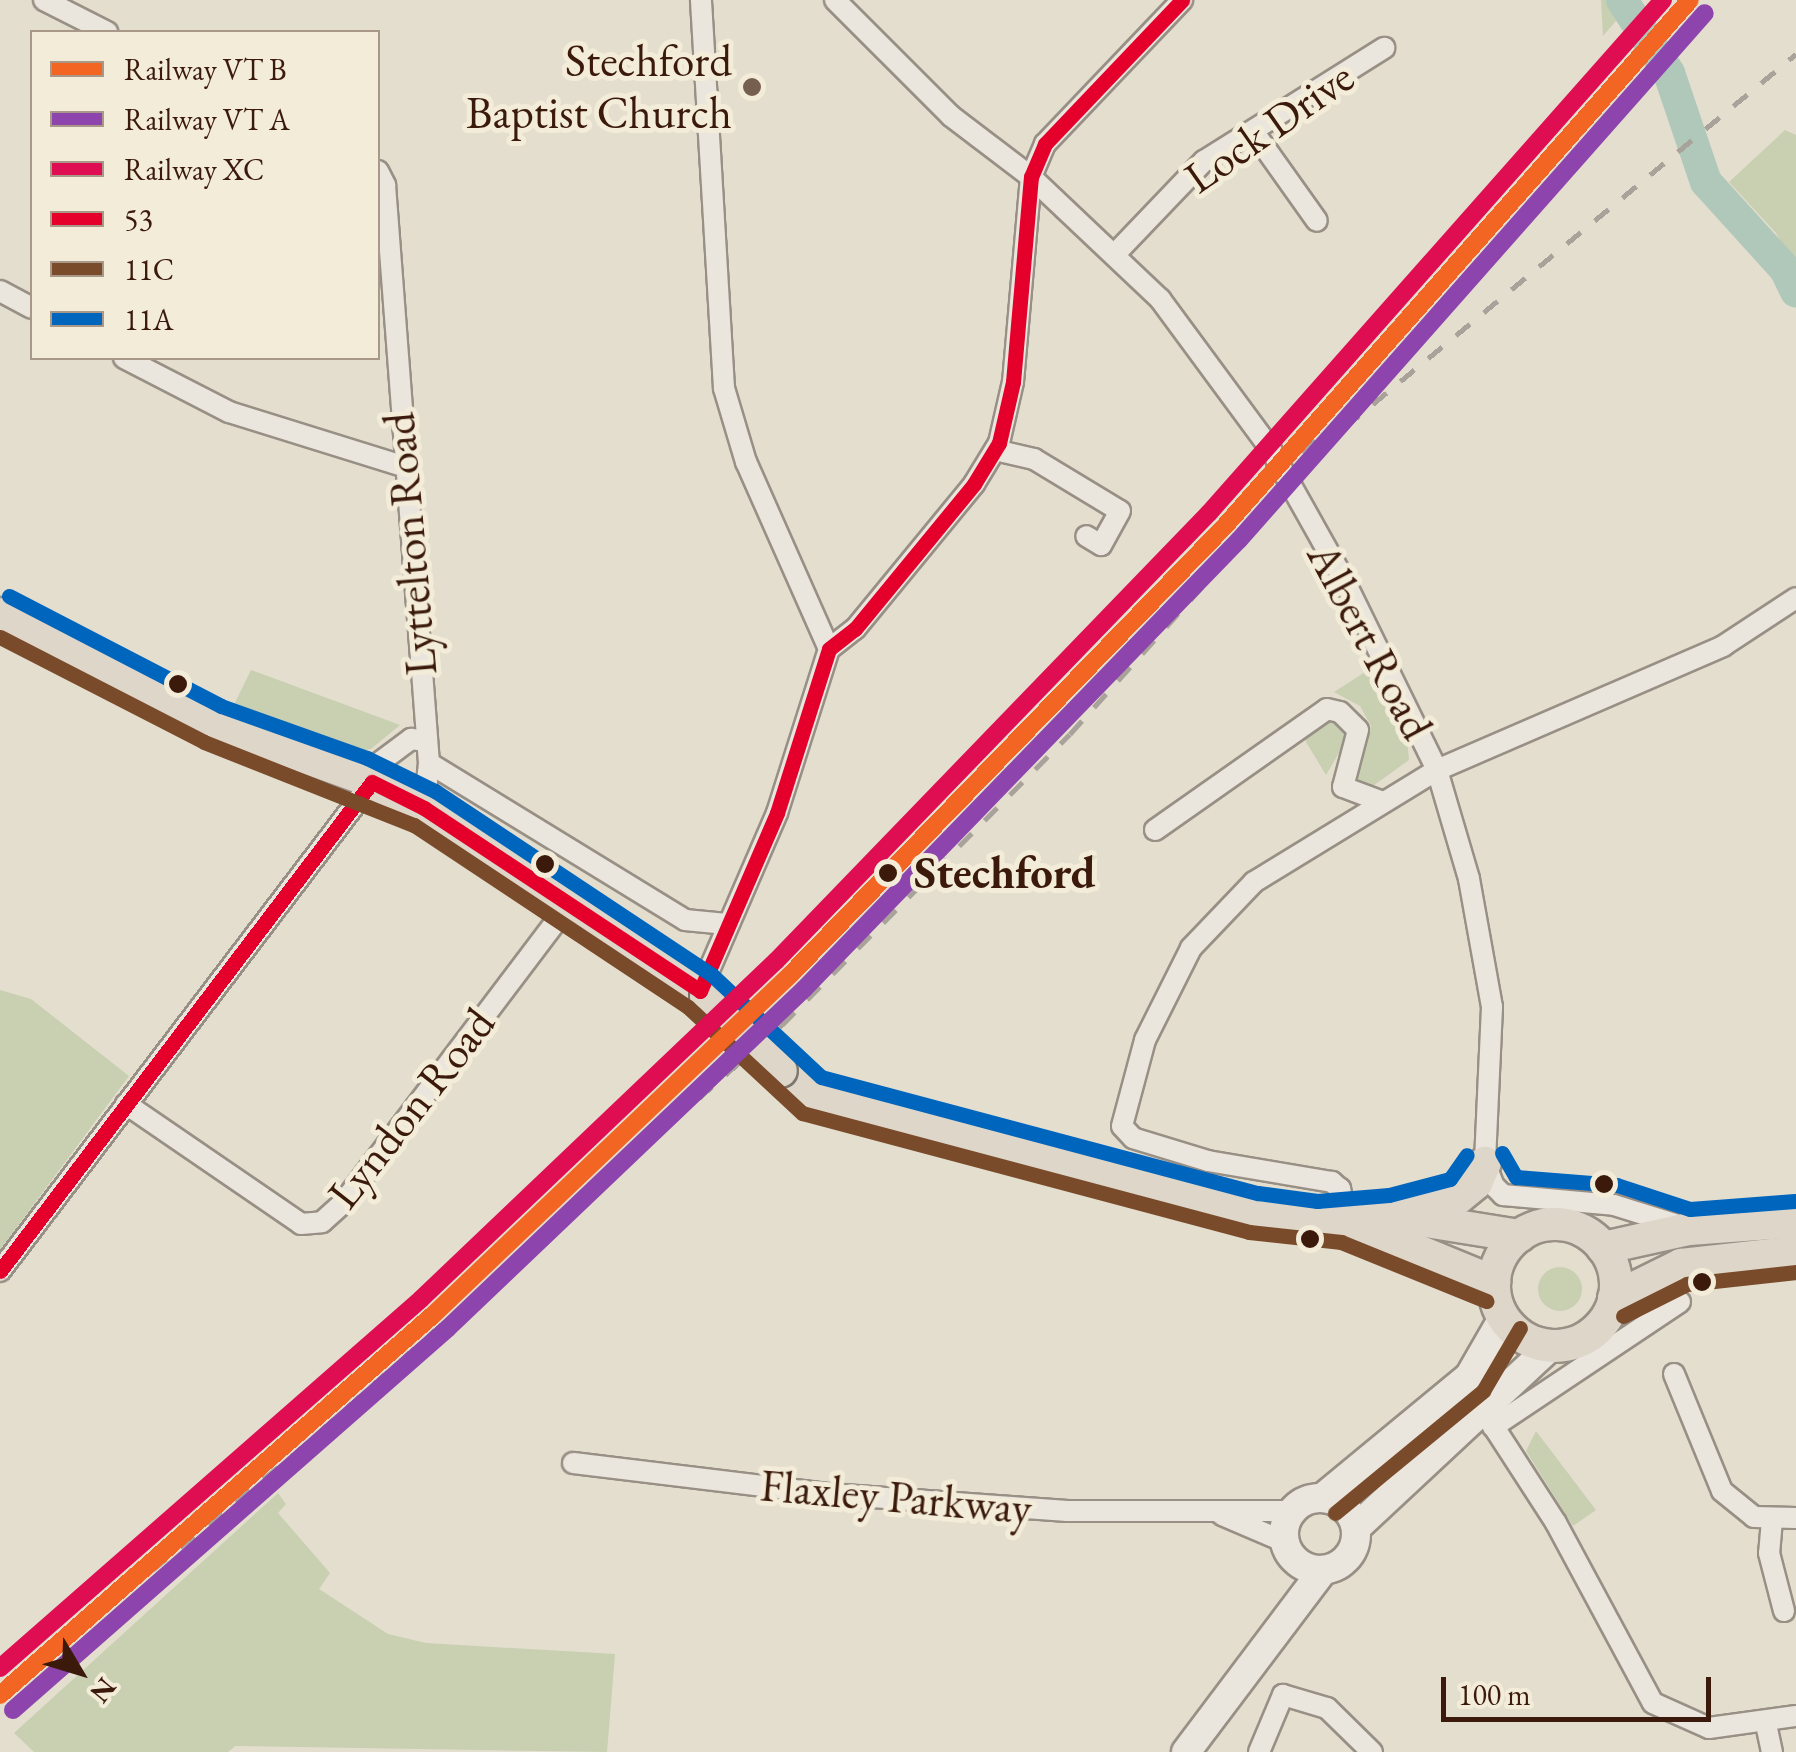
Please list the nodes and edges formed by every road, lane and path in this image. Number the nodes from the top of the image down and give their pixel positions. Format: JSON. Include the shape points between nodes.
{"nodes":[{"id":1,"x":44,"y":0,"type":"edge"},
{"id":2,"x":702,"y":0,"type":"edge"},
{"id":3,"x":834,"y":0,"type":"edge"},
{"id":4,"x":1182,"y":0,"type":"edge"},
{"id":5,"x":103,"y":30,"type":"edge"},
{"id":6,"x":1384,"y":48,"type":"dead end"},
{"id":7,"x":1252,"y":131,"type":"junction"},
{"id":8,"x":380,"y":175,"type":"edge"},
{"id":9,"x":1031,"y":177,"type":"junction"},
{"id":10,"x":1317,"y":222,"type":"dead end"},
{"id":11,"x":1116,"y":254,"type":"junction"},
{"id":12,"x":0,"y":291,"type":"edge"},
{"id":13,"x":30,"y":307,"type":"edge"},
{"id":14,"x":128,"y":360,"type":"edge"},
{"id":15,"x":995,"y":450,"type":"junction"},
{"id":16,"x":402,"y":466,"type":"junction"},
{"id":17,"x":1086,"y":536,"type":"dead end"},
{"id":18,"x":1796,"y":598,"type":"edge"},
{"id":19,"x":0,"y":614,"type":"edge"},
{"id":20,"x":829,"y":649,"type":"junction"},
{"id":21,"x":426,"y":741,"type":"junction"},
{"id":22,"x":429,"y":763,"type":"junction"},
{"id":23,"x":1438,"y":770,"type":"junction"},
{"id":24,"x":366,"y":779,"type":"junction"},
{"id":25,"x":1383,"y":802,"type":"junction"},
{"id":26,"x":424,"y":808,"type":"junction"},
{"id":27,"x":1155,"y":830,"type":"dead end"},
{"id":28,"x":568,"y":904,"type":"junction"},
{"id":29,"x":728,"y":924,"type":"junction"},
{"id":30,"x":703,"y":994,"type":"junction"},
{"id":31,"x":126,"y":1104,"type":"junction"},
{"id":32,"x":1485,"y":1163,"type":"junction"},
{"id":33,"x":1392,"y":1216,"type":"junction"},
{"id":34,"x":1796,"y":1220,"type":"edge"},
{"id":35,"x":1346,"y":1222,"type":"junction"},
{"id":36,"x":1680,"y":1224,"type":"junction"},
{"id":37,"x":1519,"y":1236,"type":"junction"},
{"id":38,"x":1603,"y":1248,"type":"junction"},
{"id":39,"x":1796,"y":1252,"type":"edge"},
{"id":40,"x":0,"y":1271,"type":"edge"},
{"id":41,"x":1494,"y":1282,"type":"junction"},
{"id":42,"x":1614,"y":1298,"type":"junction"},
{"id":43,"x":1680,"y":1302,"type":"dead end"},
{"id":44,"x":1503,"y":1318,"type":"junction"},
{"id":45,"x":1552,"y":1346,"type":"junction"},
{"id":46,"x":1674,"y":1374,"type":"dead end"},
{"id":47,"x":1487,"y":1417,"type":"junction"},
{"id":48,"x":574,"y":1463,"type":"dead end"},
{"id":49,"x":1322,"y":1498,"type":"junction"},
{"id":50,"x":1292,"y":1511,"type":"junction"},
{"id":51,"x":1220,"y":1514,"type":"junction"},
{"id":52,"x":1796,"y":1518,"type":"edge"},
{"id":53,"x":1772,"y":1520,"type":"junction"},
{"id":54,"x":1357,"y":1527,"type":"junction"},
{"id":55,"x":1288,"y":1549,"type":"junction"},
{"id":56,"x":1324,"y":1570,"type":"junction"},
{"id":57,"x":1784,"y":1611,"type":"dead end"},
{"id":58,"x":1283,"y":1622,"type":"junction"},
{"id":59,"x":1796,"y":1716,"type":"edge"},
{"id":60,"x":1766,"y":1724,"type":"junction"},
{"id":61,"x":1194,"y":1750,"type":"edge"},
{"id":62,"x":1259,"y":1752,"type":"edge"},
{"id":63,"x":1372,"y":1752,"type":"edge"},
{"id":64,"x":1772,"y":1752,"type":"edge"}],
"edges":[{"from":1,"to":5,"type":"street"},
{"from":2,"to":20,"type":"street","via":[[724,388],[746,462]]},
{"from":3,"to":9,"type":"street","name":"Albert Road","via":[[951,116]]},
{"from":4,"to":9,"type":"street","via":[[1045,144]]},
{"from":6,"to":7,"type":"street","name":"Lock Drive"},
{"from":7,"to":10,"type":"street"},
{"from":7,"to":11,"type":"street","name":"Lock Drive","via":[[1204,161]]},
{"from":8,"to":16,"type":"street","name":"Lyttelton Road"},
{"from":9,"to":11,"type":"street","name":"Albert Road"},
{"from":9,"to":15,"type":"street","via":[[1013,382]]},
{"from":11,"to":23,"type":"street","name":"Albert Road","via":[[1160,300],[1270,448],[1373,634]]},
{"from":12,"to":13,"type":"street"},
{"from":14,"to":16,"type":"street","via":[[229,412]]},
{"from":15,"to":17,"type":"street","via":[[1034,459],[1120,511],[1101,545]]},
{"from":15,"to":20,"type":"street","via":[[855,629]]},
{"from":16,"to":21,"type":"street","name":"Lyttelton Road"},
{"from":18,"to":23,"type":"street","via":[[1723,646]]},
{"from":19,"to":24,"type":"main road","via":[[213,724]]},
{"from":20,"to":29,"type":"street","via":[[777,813]]},
{"from":21,"to":22,"type":"street","name":"Lyttelton Road"},
{"from":21,"to":24,"type":"street","name":"Lyttelton Road","via":[[410,740]]},
{"from":22,"to":26,"type":"street","name":"Lyttelton Road"},
{"from":22,"to":29,"type":"street","via":[[685,920]]},
{"from":23,"to":25,"type":"street"},
{"from":23,"to":32,"type":"street","name":"Albert Road","via":[[1469,879],[1492,1007]]},
{"from":24,"to":26,"type":"main road"},
{"from":24,"to":31,"type":"street","name":"Lyttelton Road"},
{"from":25,"to":27,"type":"street","via":[[1343,787],[1358,730],[1340,712],[1326,709]]},
{"from":25,"to":35,"type":"street","via":[[1254,882],[1191,948],[1151,1026],[1120,1116],[1133,1138],[1208,1161],[1332,1182],[1340,1189]]},
{"from":26,"to":28,"type":"main road"},
{"from":28,"to":30,"type":"main road"},
{"from":28,"to":31,"type":"street","name":"Lyndon Road","via":[[322,1222],[302,1224]]},
{"from":29,"to":30,"type":"street"},
{"from":30,"to":35,"type":"main road","bridge":true,"via":[[781,1071],[837,1104],[1254,1213]]},
{"from":31,"to":40,"type":"street","name":"Lyttelton Road"},
{"from":32,"to":33,"type":"main road","via":[[1459,1197]]},
{"from":32,"to":36,"type":"street","via":[[1503,1194],[1614,1205]]},
{"from":33,"to":35,"type":"main road"},
{"from":33,"to":37,"type":"main road"},
{"from":34,"to":36,"type":"main road"},
{"from":35,"to":41,"type":"main road"},
{"from":36,"to":38,"type":"main road"},
{"from":37,"to":38,"type":"main road","via":[[1564,1224]]},
{"from":37,"to":41,"type":"main road","via":[[1506,1248]]},
{"from":38,"to":42,"type":"main road","via":[[1616,1280]]},
{"from":39,"to":42,"type":"main road","via":[[1681,1265]]},
{"from":41,"to":44,"type":"main road"},
{"from":42,"to":45,"type":"main road","via":[[1592,1333]]},
{"from":43,"to":47,"type":"street"},
{"from":44,"to":45,"type":"main road","via":[[1524,1338]]},
{"from":44,"to":49,"type":"street","via":[[1468,1377]]},
{"from":45,"to":47,"type":"street"},
{"from":46,"to":53,"type":"street","via":[[1722,1491],[1754,1518]]},
{"from":47,"to":54,"type":"street"},
{"from":47,"to":60,"type":"street","via":[[1556,1522],[1654,1702],[1690,1725]]},
{"from":48,"to":51,"type":"street","name":"Flaxley Parkway","via":[[830,1494],[1067,1512]]},
{"from":49,"to":50,"type":"street"},
{"from":49,"to":54,"type":"street","via":[[1342,1505]]},
{"from":50,"to":51,"type":"street","name":"Flaxley Parkway"},
{"from":50,"to":55,"type":"street"},
{"from":51,"to":55,"type":"street","name":"Flaxley Parkway"},
{"from":52,"to":53,"type":"street"},
{"from":53,"to":57,"type":"street","via":[[1769,1553]]},
{"from":54,"to":56,"type":"street","via":[[1350,1554]]},
{"from":55,"to":56,"type":"street"},
{"from":55,"to":58,"type":"street"},
{"from":56,"to":58,"type":"street"},
{"from":58,"to":61,"type":"street"},
{"from":59,"to":60,"type":"street"},
{"from":60,"to":64,"type":"street"},
{"from":62,"to":63,"type":"street","via":[[1283,1695],[1327,1708]]}]}
